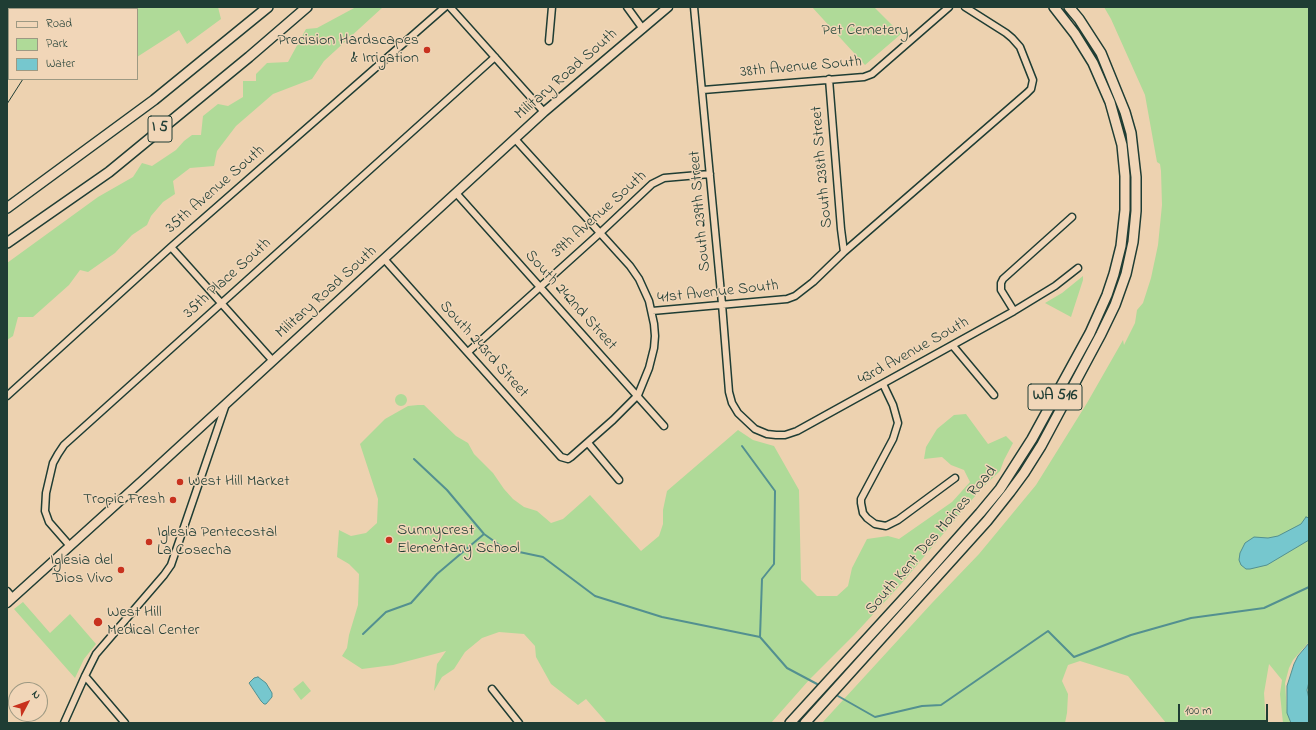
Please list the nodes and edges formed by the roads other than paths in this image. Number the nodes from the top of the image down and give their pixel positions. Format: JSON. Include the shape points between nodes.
{"nodes":[{"id":1,"x":268,"y":7,"type":"edge"},
{"id":2,"x":307,"y":7,"type":"edge"},
{"id":3,"x":445,"y":7,"type":"edge"},
{"id":4,"x":450,"y":7,"type":"edge"},
{"id":5,"x":552,"y":7,"type":"edge"},
{"id":6,"x":627,"y":7,"type":"edge"},
{"id":7,"x":668,"y":7,"type":"edge"},
{"id":8,"x":694,"y":7,"type":"edge"},
{"id":9,"x":949,"y":7,"type":"edge"},
{"id":10,"x":965,"y":7,"type":"edge"},
{"id":11,"x":1054,"y":7,"type":"edge"},
{"id":12,"x":1069,"y":7,"type":"edge"},
{"id":13,"x":643,"y":28,"type":"junction"},
{"id":14,"x":549,"y":41,"type":"dead end"},
{"id":15,"x":495,"y":58,"type":"junction"},
{"id":16,"x":829,"y":79,"type":"junction"},
{"id":17,"x":703,"y":90,"type":"junction"},
{"id":18,"x":544,"y":112,"type":"junction"},
{"id":19,"x":515,"y":139,"type":"junction"},
{"id":20,"x":710,"y":174,"type":"junction"},
{"id":21,"x":456,"y":193,"type":"junction"},
{"id":22,"x":7,"y":208,"type":"edge"},
{"id":23,"x":1072,"y":217,"type":"dead end"},
{"id":24,"x":600,"y":233,"type":"junction"},
{"id":25,"x":7,"y":243,"type":"edge"},
{"id":26,"x":171,"y":247,"type":"junction"},
{"id":27,"x":844,"y":252,"type":"junction"},
{"id":28,"x":384,"y":260,"type":"junction"},
{"id":29,"x":1078,"y":268,"type":"dead end"},
{"id":30,"x":541,"y":286,"type":"junction"},
{"id":31,"x":221,"y":303,"type":"junction"},
{"id":32,"x":722,"y":304,"type":"junction"},
{"id":33,"x":652,"y":311,"type":"junction"},
{"id":34,"x":1014,"y":311,"type":"junction"},
{"id":35,"x":953,"y":346,"type":"junction"},
{"id":36,"x":468,"y":352,"type":"junction"},
{"id":37,"x":273,"y":361,"type":"junction"},
{"id":38,"x":883,"y":384,"type":"junction"},
{"id":39,"x":994,"y":395,"type":"dead end"},
{"id":40,"x":7,"y":396,"type":"edge"},
{"id":41,"x":638,"y":396,"type":"junction"},
{"id":42,"x":226,"y":404,"type":"junction"},
{"id":43,"x":664,"y":426,"type":"dead end"},
{"id":44,"x":755,"y":429,"type":"joint"},
{"id":45,"x":588,"y":443,"type":"junction"},
{"id":46,"x":561,"y":457,"type":"joint"},
{"id":47,"x":955,"y":478,"type":"dead end"},
{"id":48,"x":619,"y":480,"type":"dead end"},
{"id":49,"x":70,"y":546,"type":"junction"},
{"id":50,"x":9,"y":597,"type":"edge"},
{"id":51,"x":85,"y":676,"type":"junction"},
{"id":52,"x":492,"y":689,"type":"dead end"},
{"id":53,"x":64,"y":723,"type":"edge"},
{"id":54,"x":125,"y":723,"type":"edge"},
{"id":55,"x":519,"y":723,"type":"edge"},
{"id":56,"x":790,"y":723,"type":"edge"},
{"id":57,"x":805,"y":723,"type":"edge"}],
"edges":[{"from":1,"to":22,"type":"highway","number":"I 5","via":[[154,100]]},
{"from":2,"to":25,"type":"highway","number":"I 5","via":[[109,172]]},
{"from":3,"to":26,"type":"street","name":"35th Avenue South"},
{"from":4,"to":15,"type":"street"},
{"from":5,"to":14,"type":"street"},
{"from":6,"to":13,"type":"street"},
{"from":7,"to":13,"type":"main road","name":"Military Road South"},
{"from":8,"to":17,"type":"street","name":"South 239th Street"},
{"from":9,"to":16,"type":"street","name":"38th Avenue South","via":[[872,74],[864,77]]},
{"from":10,"to":27,"type":"street","name":"41st Avenue South","via":[[986,19],[1020,47],[1033,80],[1031,89]]},
{"from":11,"to":56,"type":"highway","name":"South Kent Des Moines Road","number":"WA 516","via":[[1094,63],[1110,102],[1122,145],[1125,210],[1121,246],[1107,295],[1090,333],[1032,440],[1000,488]]},
{"from":12,"to":57,"type":"highway","name":"South Kent Des Moines Road","number":"WA 516","via":[[1101,53],[1125,112],[1131,134],[1136,177],[1136,211],[1126,274],[1115,305],[1044,439],[1010,492]]},
{"from":13,"to":18,"type":"main road","name":"Military Road South"},
{"from":15,"to":18,"type":"street"},
{"from":15,"to":31,"type":"street","name":"35th Place South"},
{"from":16,"to":17,"type":"street","name":"38th Avenue South"},
{"from":16,"to":27,"type":"street","name":"South 238th Street"},
{"from":17,"to":20,"type":"street","name":"South 239th Street"},
{"from":18,"to":19,"type":"main road","name":"Military Road South"},
{"from":19,"to":21,"type":"main road","name":"Military Road South"},
{"from":19,"to":24,"type":"street"},
{"from":20,"to":24,"type":"street","name":"39th Avenue South","via":[[672,176],[657,180]]},
{"from":20,"to":32,"type":"street","name":"South 239th Street"},
{"from":21,"to":28,"type":"main road","name":"Military Road South"},
{"from":21,"to":30,"type":"street","name":"South 242nd Street"},
{"from":23,"to":34,"type":"street","via":[[1003,279],[1002,290]]},
{"from":24,"to":30,"type":"street","name":"39th Avenue South"},
{"from":24,"to":33,"type":"street","via":[[635,273]]},
{"from":26,"to":31,"type":"street"},
{"from":26,"to":40,"type":"street","name":"35th Avenue South"},
{"from":27,"to":32,"type":"street","name":"41st Avenue South","via":[[813,282],[791,298]]},
{"from":28,"to":36,"type":"street","name":"South 243rd Street"},
{"from":28,"to":37,"type":"main road","name":"Military Road South"},
{"from":29,"to":34,"type":"street","name":"43rd Avenue South","via":[[1055,286]]},
{"from":30,"to":36,"type":"street","name":"39th Avenue South"},
{"from":30,"to":41,"type":"street","name":"South 242nd Street"},
{"from":31,"to":37,"type":"street"},
{"from":31,"to":49,"type":"street","name":"35th Place South","via":[[64,445],[58,454],[53,463],[46,493],[45,511],[49,522]]},
{"from":32,"to":33,"type":"street","name":"41st Avenue South"},
{"from":32,"to":44,"type":"street","name":"South 239th Street","via":[[729,392],[738,413]]},
{"from":33,"to":41,"type":"street","name":"41st Avenue South","via":[[654,348]]},
{"from":34,"to":35,"type":"street","name":"43rd Avenue South"},
{"from":35,"to":38,"type":"street","name":"43rd Avenue South"},
{"from":35,"to":39,"type":"street"},
{"from":36,"to":46,"type":"street","name":"South 243rd Street"},
{"from":37,"to":42,"type":"main road","name":"Military Road South"},
{"from":38,"to":44,"type":"street","name":"43rd Avenue South","via":[[791,434],[767,434]]},
{"from":38,"to":47,"type":"street","via":[[895,409],[898,426],[861,499],[863,513],[875,524],[886,526]]},
{"from":41,"to":43,"type":"street","name":"South 242nd Street"},
{"from":41,"to":45,"type":"street","name":"41st Avenue South"},
{"from":42,"to":49,"type":"main road","name":"Military Road South"},
{"from":42,"to":51,"type":"street","via":[[170,565],[96,654]]},
{"from":45,"to":46,"type":"street","name":"41st Avenue South","via":[[570,458]]},
{"from":45,"to":48,"type":"street"},
{"from":49,"to":50,"type":"main road","name":"Military Road South"},
{"from":51,"to":53,"type":"street"},
{"from":51,"to":54,"type":"street"},
{"from":52,"to":55,"type":"street"}]}
